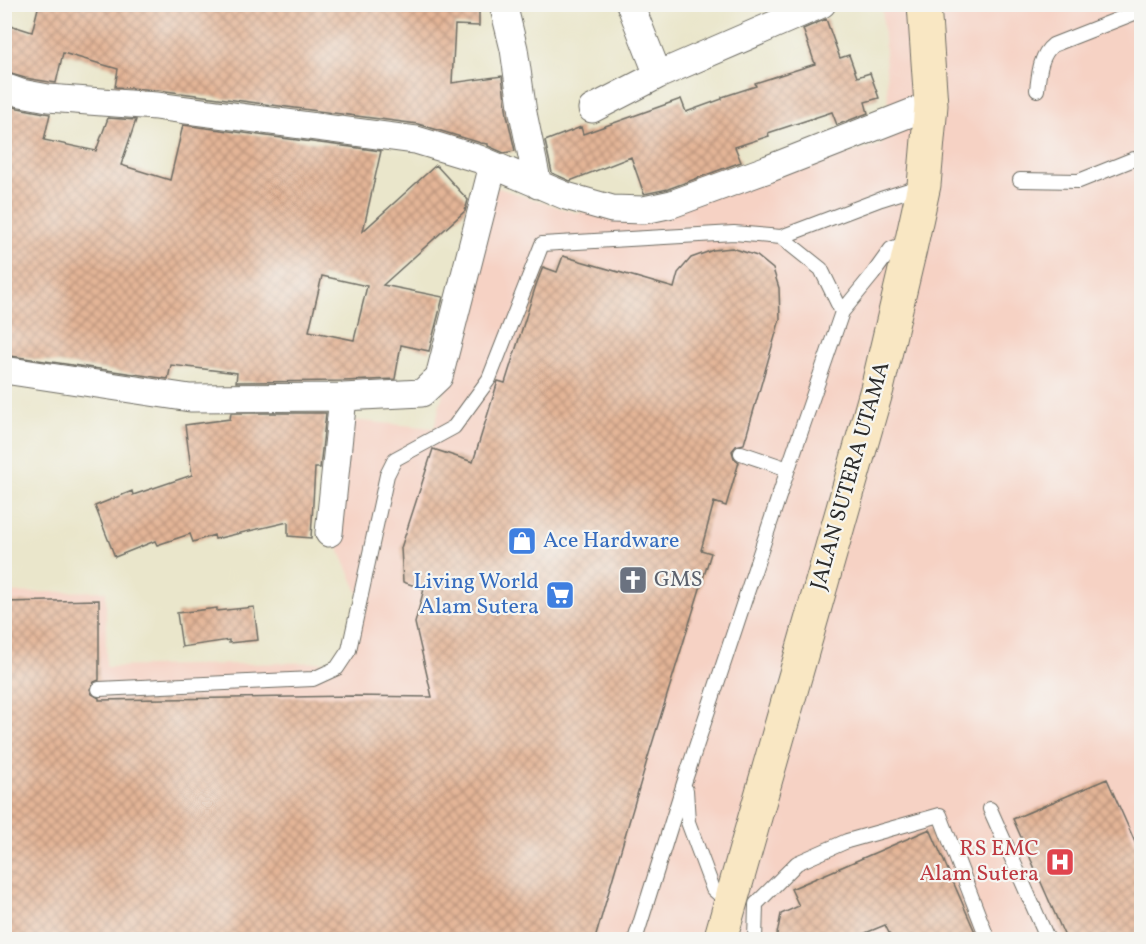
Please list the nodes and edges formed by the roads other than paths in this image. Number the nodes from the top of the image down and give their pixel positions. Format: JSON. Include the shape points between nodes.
{"nodes":[{"id":1,"x":503,"y":4,"type":"edge"},
{"id":2,"x":630,"y":4,"type":"edge"},
{"id":3,"x":822,"y":4,"type":"edge"},
{"id":4,"x":924,"y":4,"type":"edge"},
{"id":5,"x":1142,"y":10,"type":"edge"},
{"id":6,"x":658,"y":75,"type":"junction"},
{"id":7,"x":4,"y":87,"type":"edge"},
{"id":8,"x":1037,"y":90,"type":"dead end"},
{"id":9,"x":931,"y":105,"type":"junction"},
{"id":10,"x":592,"y":109,"type":"dead end"},
{"id":11,"x":1134,"y":159,"type":"dead end"},
{"id":12,"x":493,"y":165,"type":"junction"},
{"id":13,"x":1020,"y":180,"type":"dead end"},
{"id":14,"x":538,"y":185,"type":"junction"},
{"id":15,"x":924,"y":185,"type":"junction"},
{"id":16,"x":781,"y":237,"type":"junction"},
{"id":17,"x":911,"y":244,"type":"junction"},
{"id":18,"x":873,"y":274,"type":"junction"},
{"id":19,"x":842,"y":312,"type":"junction"},
{"id":20,"x":4,"y":370,"type":"edge"},
{"id":21,"x":343,"y":397,"type":"junction"},
{"id":22,"x":741,"y":453,"type":"dead end"},
{"id":23,"x":788,"y":469,"type":"junction"},
{"id":24,"x":329,"y":533,"type":"dead end"},
{"id":25,"x":99,"y":689,"type":"dead end"},
{"id":26,"x":685,"y":780,"type":"junction"},
{"id":27,"x":990,"y":809,"type":"dead end"},
{"id":28,"x":730,"y":904,"type":"junction"},
{"id":29,"x":635,"y":939,"type":"edge"},
{"id":30,"x":720,"y":939,"type":"edge"},
{"id":31,"x":755,"y":939,"type":"edge"},
{"id":32,"x":988,"y":939,"type":"edge"},
{"id":33,"x":1048,"y":939,"type":"edge"}],
"edges":[{"from":1,"to":14,"type":"street"},
{"from":2,"to":6,"type":"street"},
{"from":3,"to":6,"type":"street"},
{"from":4,"to":9,"type":"street","name":"JALAN SUTERA UTAMA"},
{"from":5,"to":8,"type":"lane","via":[[1047,49]]},
{"from":6,"to":10,"type":"street"},
{"from":7,"to":12,"type":"street","via":[[48,98],[156,106],[416,140]]},
{"from":9,"to":14,"type":"street","via":[[768,169],[672,204],[644,210],[612,209]]},
{"from":9,"to":15,"type":"street","name":"JALAN SUTERA UTAMA"},
{"from":11,"to":13,"type":"lane","via":[[1079,181]]},
{"from":12,"to":14,"type":"street"},
{"from":12,"to":21,"type":"street","via":[[439,377],[422,393]]},
{"from":15,"to":16,"type":"lane"},
{"from":15,"to":17,"type":"street","name":"JALAN SUTERA UTAMA"},
{"from":16,"to":19,"type":"lane","via":[[821,269]]},
{"from":16,"to":25,"type":"lane","via":[[734,233],[542,244],[494,380],[454,427],[395,459],[387,475],[349,650],[337,668],[313,679]]},
{"from":17,"to":18,"type":"lane"},
{"from":17,"to":18,"type":"lane","via":[[891,241]]},
{"from":17,"to":28,"type":"street","name":"JALAN SUTERA UTAMA","via":[[877,389]]},
{"from":18,"to":19,"type":"lane"},
{"from":19,"to":23,"type":"lane"},
{"from":20,"to":21,"type":"street","via":[[190,398]]},
{"from":21,"to":24,"type":"street"},
{"from":22,"to":23,"type":"lane"},
{"from":23,"to":26,"type":"lane"},
{"from":26,"to":28,"type":"lane","via":[[688,822],[713,889]]},
{"from":26,"to":29,"type":"lane"},
{"from":27,"to":33,"type":"lane"},
{"from":28,"to":30,"type":"street","name":"JALAN SUTERA UTAMA"},
{"from":31,"to":32,"type":"lane","via":[[756,904],[797,863],[847,841],[940,815]]}]}
